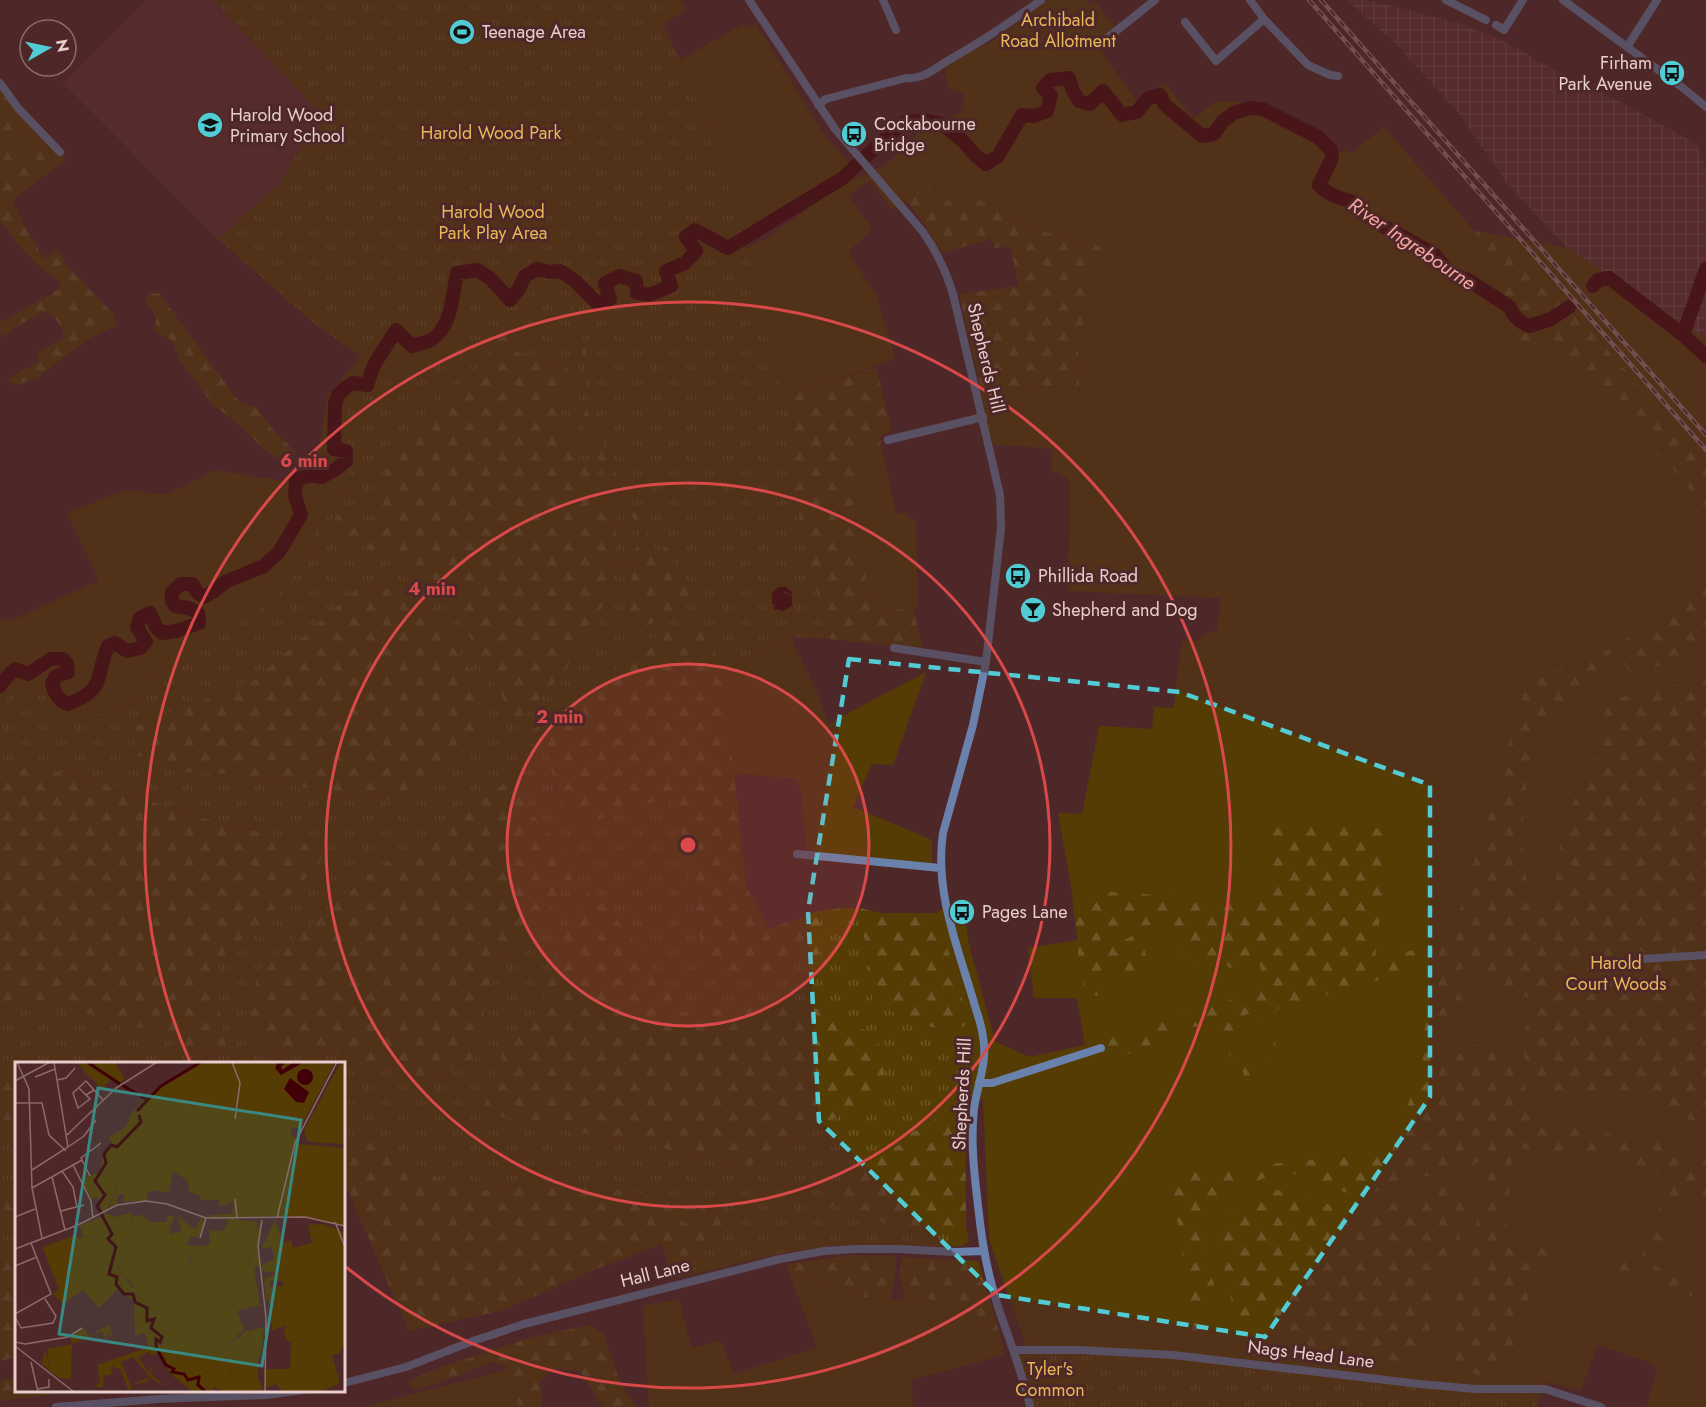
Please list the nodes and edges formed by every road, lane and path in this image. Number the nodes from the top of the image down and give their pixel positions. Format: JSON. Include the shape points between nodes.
{"nodes":[{"id":1,"x":749,"y":0,"type":"edge"},
{"id":2,"x":883,"y":0,"type":"edge"},
{"id":3,"x":1041,"y":0,"type":"edge"},
{"id":4,"x":1155,"y":0,"type":"edge"},
{"id":5,"x":1250,"y":0,"type":"edge"},
{"id":6,"x":1446,"y":0,"type":"edge"},
{"id":7,"x":1524,"y":0,"type":"edge"},
{"id":8,"x":1563,"y":0,"type":"edge"},
{"id":9,"x":1657,"y":0,"type":"edge"},
{"id":10,"x":1264,"y":19,"type":"junction"},
{"id":11,"x":1486,"y":20,"type":"dead end"},
{"id":12,"x":1185,"y":22,"type":"dead end"},
{"id":13,"x":1496,"y":26,"type":"dead end"},
{"id":14,"x":896,"y":30,"type":"dead end"},
{"id":15,"x":1101,"y":43,"type":"dead end"},
{"id":16,"x":1627,"y":47,"type":"junction"},
{"id":17,"x":1338,"y":76,"type":"dead end"},
{"id":18,"x":0,"y":83,"type":"edge"},
{"id":19,"x":818,"y":105,"type":"junction"},
{"id":20,"x":1706,"y":107,"type":"edge"},
{"id":21,"x":60,"y":152,"type":"dead end"},
{"id":22,"x":983,"y":417,"type":"junction"},
{"id":23,"x":888,"y":440,"type":"dead end"},
{"id":24,"x":894,"y":648,"type":"dead end"},
{"id":25,"x":986,"y":662,"type":"junction"},
{"id":26,"x":797,"y":854,"type":"dead end"},
{"id":27,"x":940,"y":868,"type":"junction"},
{"id":28,"x":1706,"y":955,"type":"edge"},
{"id":29,"x":1641,"y":959,"type":"dead end"},
{"id":30,"x":1101,"y":1047,"type":"dead end"},
{"id":31,"x":980,"y":1083,"type":"junction"},
{"id":32,"x":983,"y":1251,"type":"junction"},
{"id":33,"x":1014,"y":1350,"type":"junction"},
{"id":34,"x":345,"y":1383,"type":"edge"},
{"id":35,"x":285,"y":1392,"type":"edge"},
{"id":36,"x":159,"y":1403,"type":"edge"},
{"id":37,"x":56,"y":1407,"type":"edge"},
{"id":38,"x":1030,"y":1407,"type":"edge"},
{"id":39,"x":1601,"y":1407,"type":"edge"}],
"edges":[{"from":1,"to":19,"type":"street","name":"Shepherds Hill"},
{"from":2,"to":14,"type":"street"},
{"from":3,"to":19,"type":"street","via":[[930,73],[826,99]]},
{"from":4,"to":15,"type":"street"},
{"from":5,"to":10,"type":"street"},
{"from":6,"to":11,"type":"street"},
{"from":7,"to":13,"type":"street","via":[[1504,30]]},
{"from":8,"to":16,"type":"street"},
{"from":9,"to":16,"type":"street"},
{"from":10,"to":12,"type":"street","via":[[1216,61]]},
{"from":10,"to":17,"type":"street","via":[[1308,65]]},
{"from":16,"to":20,"type":"street"},
{"from":18,"to":21,"type":"street"},
{"from":19,"to":22,"type":"street","name":"Shepherds Hill","via":[[936,250],[953,294]]},
{"from":22,"to":23,"type":"street"},
{"from":22,"to":25,"type":"street","name":"Shepherds Hill","via":[[1002,512]]},
{"from":24,"to":25,"type":"street"},
{"from":25,"to":27,"type":"street","name":"Shepherds Hill","via":[[943,833]]},
{"from":26,"to":27,"type":"street"},
{"from":27,"to":31,"type":"street","name":"Shepherds Hill","via":[[948,914],[984,1038]]},
{"from":28,"to":29,"type":"street"},
{"from":30,"to":31,"type":"street","via":[[992,1083]]},
{"from":31,"to":32,"type":"street","name":"Shepherds Hill","via":[[973,1137]]},
{"from":32,"to":33,"type":"street","name":"Shepherds Hill"},
{"from":32,"to":34,"type":"street","name":"Hall Lane","via":[[875,1249],[788,1257],[524,1324],[406,1367]]},
{"from":33,"to":38,"type":"street","name":"Shepherds Hill"},
{"from":33,"to":39,"type":"street","name":"Nags Head Lane","via":[[1173,1354],[1420,1384],[1545,1389]]},
{"from":35,"to":36,"type":"street"},
{"from":36,"to":37,"type":"street"}]}
